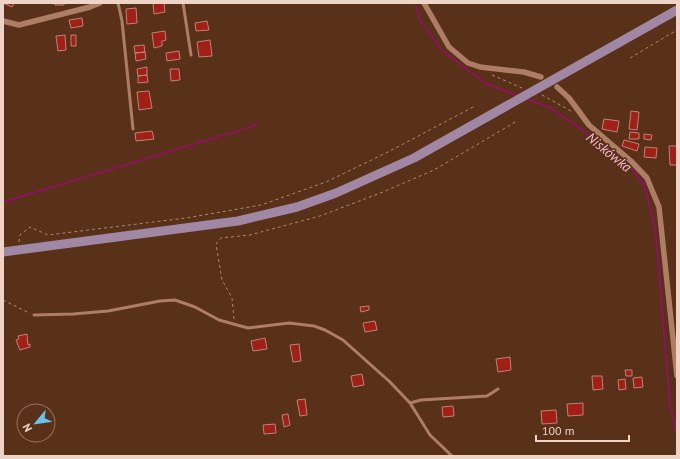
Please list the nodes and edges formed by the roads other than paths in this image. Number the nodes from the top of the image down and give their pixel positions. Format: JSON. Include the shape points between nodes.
{"nodes":[{"id":1,"x":100,"y":3,"type":"edge"},
{"id":2,"x":118,"y":3,"type":"edge"},
{"id":3,"x":183,"y":3,"type":"edge"},
{"id":4,"x":424,"y":3,"type":"edge"},
{"id":5,"x":677,"y":10,"type":"edge"},
{"id":6,"x":3,"y":21,"type":"edge"},
{"id":7,"x":191,"y":55,"type":"dead end"},
{"id":8,"x":541,"y":78,"type":"dead end"},
{"id":9,"x":555,"y":83,"type":"junction"},
{"id":10,"x":133,"y":129,"type":"dead end"},
{"id":11,"x":3,"y":252,"type":"edge"},
{"id":12,"x":34,"y":315,"type":"road end"},
{"id":13,"x":677,"y":376,"type":"edge"},
{"id":14,"x":498,"y":389,"type":"dead end"},
{"id":15,"x":410,"y":403,"type":"junction"},
{"id":16,"x":452,"y":456,"type":"edge"}],
"edges":[{"from":1,"to":6,"type":"street","via":[[90,8],[19,25]]},
{"from":2,"to":10,"type":"lane"},
{"from":3,"to":7,"type":"lane"},
{"from":4,"to":8,"type":"street","via":[[449,47],[468,63],[480,67],[524,72]]},
{"from":5,"to":9,"type":"main road"},
{"from":9,"to":11,"type":"main road","via":[[414,158],[336,194],[297,207],[238,221]]},
{"from":9,"to":13,"type":"street","via":[[589,125],[647,178],[659,206]]},
{"from":12,"to":15,"type":"lane","via":[[108,311],[175,300],[219,320],[248,328],[289,323],[314,326],[343,340]]},
{"from":14,"to":15,"type":"lane","via":[[487,396]]},
{"from":15,"to":16,"type":"lane","via":[[430,435]]}]}
